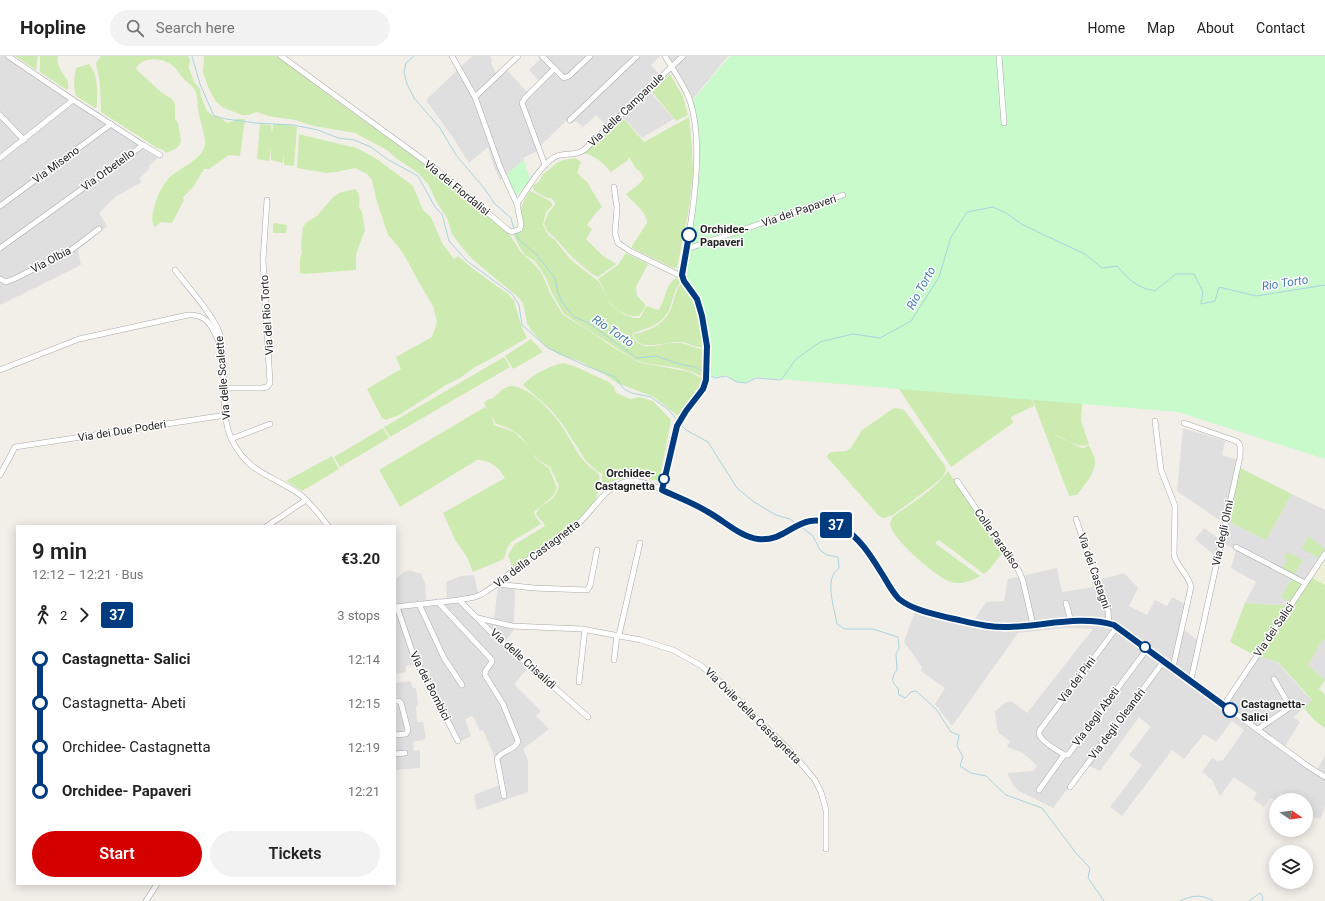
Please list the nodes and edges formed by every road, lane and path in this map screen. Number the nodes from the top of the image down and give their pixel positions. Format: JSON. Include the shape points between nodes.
{"nodes":[{"id":1,"x":8,"y":56,"type":"edge"},
{"id":2,"x":281,"y":56,"type":"edge"},
{"id":3,"x":452,"y":56,"type":"edge"},
{"id":4,"x":518,"y":56,"type":"edge"},
{"id":5,"x":543,"y":56,"type":"edge"},
{"id":6,"x":590,"y":56,"type":"edge"},
{"id":7,"x":637,"y":56,"type":"edge"},
{"id":8,"x":665,"y":56,"type":"edge"},
{"id":9,"x":683,"y":56,"type":"edge"},
{"id":10,"x":998,"y":56,"type":"edge"},
{"id":11,"x":671,"y":67,"type":"junction"},
{"id":12,"x":554,"y":69,"type":"junction"},
{"id":13,"x":475,"y":97,"type":"junction"},
{"id":14,"x":74,"y":100,"type":"junction"},
{"id":15,"x":0,"y":115,"type":"edge"},
{"id":16,"x":570,"y":120,"type":"dead end"},
{"id":17,"x":1004,"y":123,"type":"dead end"},
{"id":18,"x":111,"y":124,"type":"junction"},
{"id":19,"x":24,"y":140,"type":"junction"},
{"id":20,"x":143,"y":145,"type":"junction"},
{"id":21,"x":160,"y":155,"type":"dead end"},
{"id":22,"x":0,"y":158,"type":"edge"},
{"id":23,"x":545,"y":165,"type":"junction"},
{"id":24,"x":614,"y":187,"type":"dead end"},
{"id":25,"x":844,"y":195,"type":"dead end"},
{"id":26,"x":267,"y":200,"type":"dead end"},
{"id":27,"x":517,"y":204,"type":"junction"},
{"id":28,"x":0,"y":206,"type":"edge"},
{"id":29,"x":99,"y":229,"type":"dead end"},
{"id":30,"x":0,"y":248,"type":"edge"},
{"id":31,"x":687,"y":249,"type":"junction"},
{"id":32,"x":175,"y":270,"type":"dead end"},
{"id":33,"x":683,"y":277,"type":"junction"},
{"id":34,"x":0,"y":279,"type":"edge"},
{"id":35,"x":222,"y":348,"type":"junction"},
{"id":36,"x":0,"y":370,"type":"edge"},
{"id":37,"x":225,"y":388,"type":"junction"},
{"id":38,"x":226,"y":415,"type":"junction"},
{"id":39,"x":1155,"y":421,"type":"dead end"},
{"id":40,"x":1184,"y":423,"type":"dead end"},
{"id":41,"x":270,"y":424,"type":"dead end"},
{"id":42,"x":231,"y":438,"type":"junction"},
{"id":43,"x":0,"y":475,"type":"edge"},
{"id":44,"x":957,"y":481,"type":"dead end"},
{"id":45,"x":662,"y":490,"type":"junction"},
{"id":46,"x":306,"y":500,"type":"junction"},
{"id":47,"x":1076,"y":519,"type":"dead end"},
{"id":48,"x":268,"y":525,"type":"edge"},
{"id":49,"x":327,"y":525,"type":"edge"},
{"id":50,"x":640,"y":543,"type":"dead end"},
{"id":51,"x":1236,"y":547,"type":"dead end"},
{"id":52,"x":597,"y":550,"type":"dead end"},
{"id":53,"x":1325,"y":554,"type":"edge"},
{"id":54,"x":1305,"y":583,"type":"junction"},
{"id":55,"x":496,"y":584,"type":"junction"},
{"id":56,"x":459,"y":600,"type":"junction"},
{"id":57,"x":438,"y":602,"type":"junction"},
{"id":58,"x":1066,"y":602,"type":"dead end"},
{"id":59,"x":419,"y":604,"type":"junction"},
{"id":60,"x":396,"y":607,"type":"edge"},
{"id":61,"x":478,"y":618,"type":"junction"},
{"id":62,"x":1070,"y":622,"type":"junction"},
{"id":63,"x":1109,"y":624,"type":"junction"},
{"id":64,"x":1033,"y":625,"type":"junction"},
{"id":65,"x":1117,"y":627,"type":"junction"},
{"id":66,"x":585,"y":629,"type":"junction"},
{"id":67,"x":618,"y":635,"type":"junction"},
{"id":68,"x":1147,"y":649,"type":"junction"},
{"id":69,"x":614,"y":660,"type":"dead end"},
{"id":70,"x":1164,"y":661,"type":"junction"},
{"id":71,"x":1173,"y":667,"type":"junction"},
{"id":72,"x":1274,"y":679,"type":"dead end"},
{"id":73,"x":1191,"y":680,"type":"junction"},
{"id":74,"x":579,"y":682,"type":"dead end"},
{"id":75,"x":462,"y":685,"type":"dead end"},
{"id":76,"x":396,"y":701,"type":"edge"},
{"id":77,"x":1224,"y":705,"type":"junction"},
{"id":78,"x":588,"y":717,"type":"dead end"},
{"id":79,"x":1258,"y":729,"type":"junction"},
{"id":80,"x":1039,"y":734,"type":"joint"},
{"id":81,"x":396,"y":735,"type":"edge"},
{"id":82,"x":458,"y":741,"type":"dead end"},
{"id":83,"x":405,"y":753,"type":"dead end"},
{"id":84,"x":396,"y":754,"type":"edge"},
{"id":85,"x":1064,"y":755,"type":"junction"},
{"id":86,"x":1325,"y":777,"type":"edge"},
{"id":87,"x":1070,"y":787,"type":"dead end"},
{"id":88,"x":1039,"y":790,"type":"dead end"},
{"id":89,"x":504,"y":796,"type":"dead end"},
{"id":90,"x":826,"y":849,"type":"dead end"},
{"id":91,"x":156,"y":885,"type":"edge"},
{"id":92,"x":146,"y":901,"type":"edge"}],
"edges":[{"from":1,"to":14,"type":"street","name":"Via Orbetello"},
{"from":2,"to":27,"type":"street","name":"Via dei Fiordalisi","via":[[437,170],[512,232],[521,228]]},
{"from":3,"to":13,"type":"street","name":"Via dei Fiordalisi"},
{"from":4,"to":13,"type":"street"},
{"from":5,"to":12,"type":"street"},
{"from":6,"to":12,"type":"street","via":[[566,78]]},
{"from":7,"to":16,"type":"street"},
{"from":8,"to":11,"type":"street"},
{"from":9,"to":11,"type":"street","name":"Via delle Campanule"},
{"from":10,"to":17,"type":"street"},
{"from":11,"to":23,"type":"street","name":"Via delle Campanule","via":[[582,152],[558,156]]},
{"from":11,"to":31,"type":"street","via":[[689,97],[695,138],[695,188]]},
{"from":12,"to":23,"type":"street","via":[[522,103]]},
{"from":13,"to":27,"type":"street","name":"Via dei Fiordalisi","via":[[500,167]]},
{"from":14,"to":18,"type":"street","name":"Via Orbetello"},
{"from":14,"to":19,"type":"street"},
{"from":15,"to":19,"type":"street"},
{"from":18,"to":20,"type":"street","name":"Via Orbetello"},
{"from":18,"to":28,"type":"street","name":"Via Miseno"},
{"from":19,"to":22,"type":"street"},
{"from":20,"to":21,"type":"street"},
{"from":20,"to":30,"type":"street","name":"Via Orbetello"},
{"from":23,"to":27,"type":"street","name":"Via delle Campanule"},
{"from":24,"to":33,"type":"street","via":[[617,212],[615,232],[618,243]]},
{"from":25,"to":31,"type":"street","name":"Via dei Papaveri"},
{"from":26,"to":37,"type":"street","name":"Via del Rio Torto","via":[[263,260],[270,383],[264,388]]},
{"from":29,"to":34,"type":"street","name":"Via Olbia","via":[[71,250],[29,272],[8,282]]},
{"from":31,"to":33,"type":"street"},
{"from":32,"to":35,"type":"street","name":"Via delle Scalette","via":[[216,325]]},
{"from":33,"to":45,"type":"street","via":[[700,310],[707,344],[707,369],[703,389],[676,428]]},
{"from":35,"to":36,"type":"street","via":[[206,318],[188,315],[79,338]]},
{"from":35,"to":37,"type":"street","name":"Via delle Scalette"},
{"from":37,"to":38,"type":"street","name":"Via delle Scalette"},
{"from":38,"to":42,"type":"street","name":"Via delle Scalette"},
{"from":38,"to":43,"type":"street","name":"Via dei Due Poderi","via":[[15,447]]},
{"from":39,"to":71,"type":"street","via":[[1160,470],[1175,506],[1174,555],[1191,587]]},
{"from":40,"to":73,"type":"street","name":"Via degli Olmi","via":[[1236,441],[1240,447],[1240,457]]},
{"from":41,"to":42,"type":"street"},
{"from":42,"to":46,"type":"street","name":"Via delle Scalette","via":[[252,467]]},
{"from":44,"to":64,"type":"street","name":"Colle Paradiso","via":[[1019,571]]},
{"from":45,"to":55,"type":"street","name":"Via della Castagnetta","via":[[638,481],[616,486],[572,530],[526,560]]},
{"from":45,"to":64,"type":"street","name":"Via della Castagnetta","via":[[705,510],[752,538],[761,540],[781,534],[801,523],[825,521],[854,536],[867,550],[894,592],[910,606],[980,625]]},
{"from":46,"to":48,"type":"street"},
{"from":46,"to":49,"type":"street","name":"Via delle Scalette"},
{"from":47,"to":63,"type":"street","name":"Via dei Castagni","via":[[1108,611]]},
{"from":50,"to":67,"type":"street"},
{"from":51,"to":54,"type":"street"},
{"from":52,"to":55,"type":"street","via":[[587,590]]},
{"from":53,"to":54,"type":"street","name":"Via dei Salici"},
{"from":54,"to":77,"type":"street","name":"Via dei Salici"},
{"from":55,"to":56,"type":"street","name":"Via della Castagnetta","via":[[480,595]]},
{"from":56,"to":57,"type":"street","name":"Via della Castagnetta"},
{"from":56,"to":61,"type":"street","name":"Via delle Crisalidi"},
{"from":57,"to":59,"type":"street","name":"Via della Castagnetta"},
{"from":57,"to":89,"type":"street","via":[[492,660],[485,675],[504,706],[518,741],[516,746],[499,754],[497,759]]},
{"from":58,"to":62,"type":"street"},
{"from":59,"to":60,"type":"street","name":"Via della Castagnetta"},
{"from":59,"to":75,"type":"street","via":[[444,658]]},
{"from":60,"to":82,"type":"street","name":"Via dei Bombici","via":[[413,654]]},
{"from":61,"to":66,"type":"street","name":"Via Ovile della Castagnetta","via":[[514,626]]},
{"from":61,"to":78,"type":"street","name":"Via delle Crisalidi"},
{"from":62,"to":63,"type":"street","name":"Via della Castagnetta","via":[[1094,621]]},
{"from":62,"to":64,"type":"street","name":"Via della Castagnetta"},
{"from":63,"to":65,"type":"street","name":"Via della Castagnetta"},
{"from":65,"to":68,"type":"street","name":"Via della Castagnetta"},
{"from":65,"to":80,"type":"street","name":"Via dei Pini","via":[[1040,729]]},
{"from":66,"to":67,"type":"street","name":"Via Ovile della Castagnetta"},
{"from":66,"to":74,"type":"street"},
{"from":67,"to":69,"type":"street"},
{"from":67,"to":90,"type":"street","name":"Via Ovile della Castagnetta","via":[[658,644],[702,666],[792,754],[814,778],[822,792],[826,815]]},
{"from":68,"to":70,"type":"street","name":"Via della Castagnetta"},
{"from":68,"to":85,"type":"street","name":"Via degli Abeti","via":[[1068,754]]},
{"from":70,"to":71,"type":"street","name":"Via della Castagnetta"},
{"from":70,"to":87,"type":"street","name":"Via degli Oleandri"},
{"from":71,"to":73,"type":"street","name":"Via della Castagnetta"},
{"from":72,"to":79,"type":"street","via":[[1289,708]]},
{"from":73,"to":77,"type":"street","name":"Via della Castagnetta"},
{"from":76,"to":81,"type":"street","via":[[402,704],[408,730],[406,734]]},
{"from":77,"to":79,"type":"street","name":"Via della Castagnetta"},
{"from":79,"to":86,"type":"street","name":"Via della Castagnetta","via":[[1309,768]]},
{"from":80,"to":85,"type":"street","name":"Via degli Abeti"},
{"from":83,"to":84,"type":"street"},
{"from":85,"to":88,"type":"street"},
{"from":91,"to":92,"type":"street"}]}
